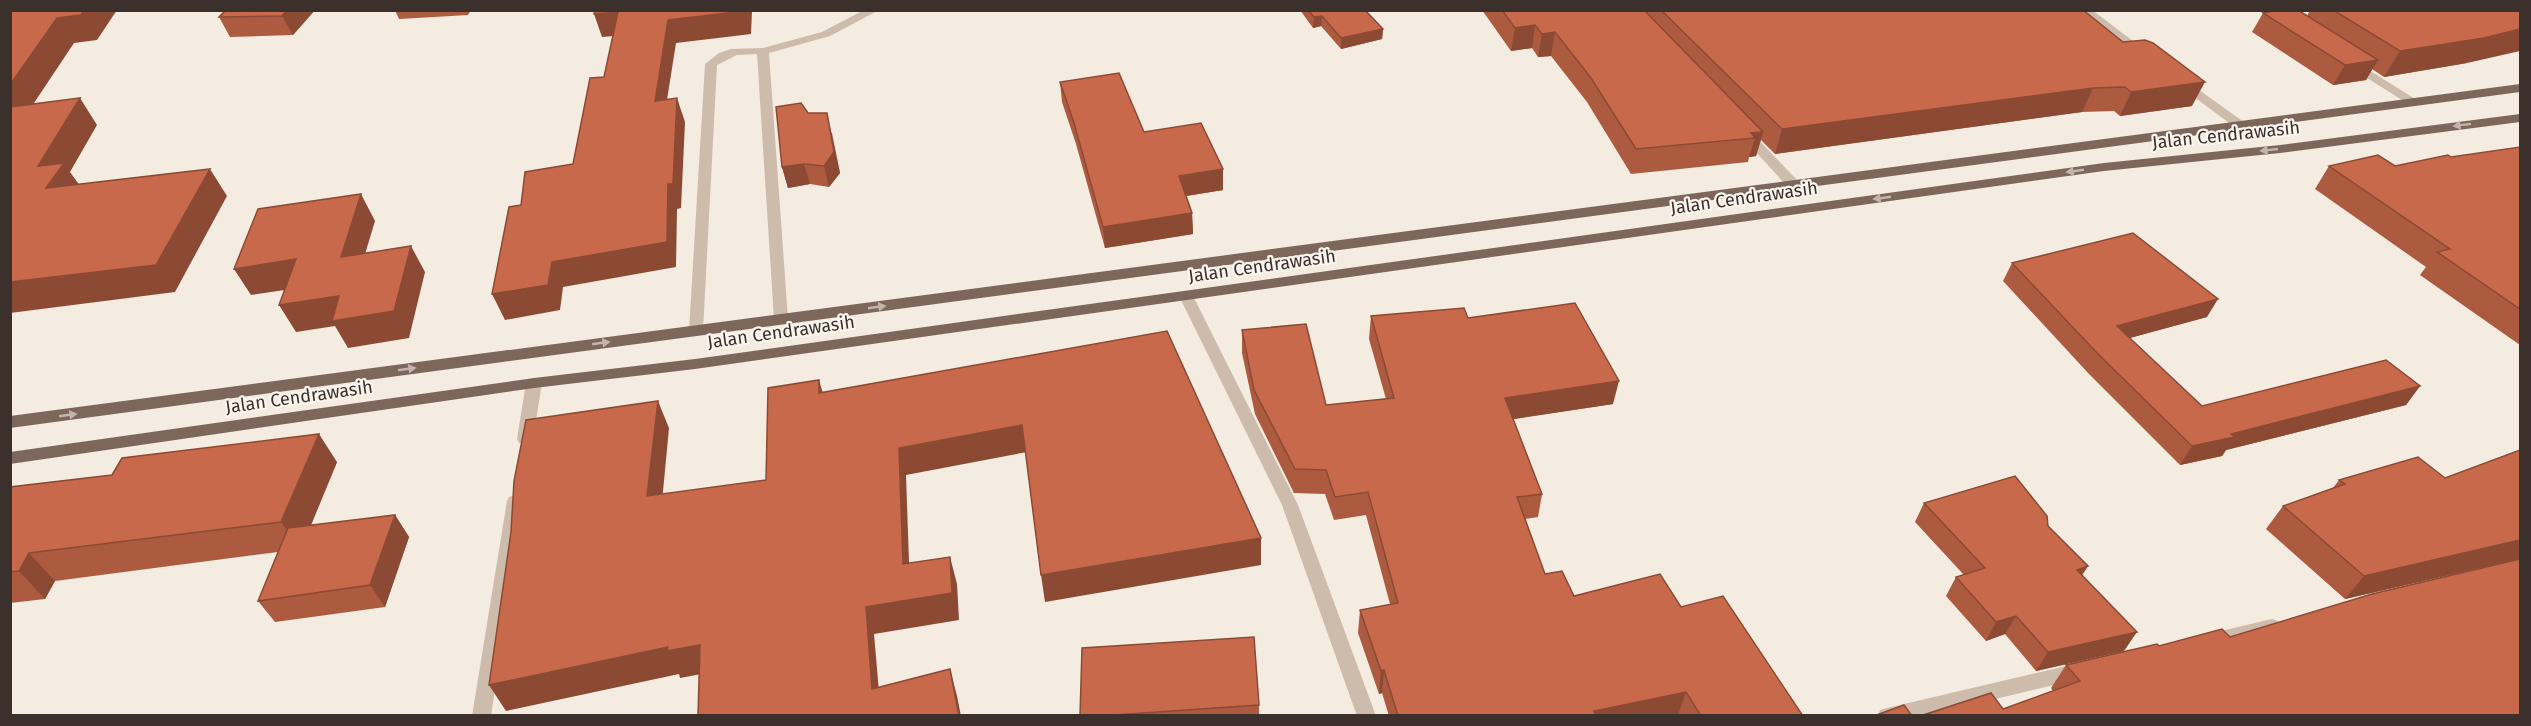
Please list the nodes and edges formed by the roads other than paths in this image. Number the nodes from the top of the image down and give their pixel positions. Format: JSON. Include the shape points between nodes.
{"nodes":[{"id":1,"x":874,"y":10,"type":"edge"},
{"id":2,"x":2084,"y":10,"type":"edge"},
{"id":3,"x":763,"y":51,"type":"junction"},
{"id":4,"x":2344,"y":59,"type":"edge"},
{"id":5,"x":2157,"y":64,"type":"edge"},
{"id":6,"x":2176,"y":78,"type":"edge"},
{"id":7,"x":2520,"y":88,"type":"edge"},
{"id":8,"x":2414,"y":102,"type":"junction"},
{"id":9,"x":2520,"y":118,"type":"edge"},
{"id":10,"x":2241,"y":125,"type":"junction"},
{"id":11,"x":1740,"y":127,"type":"edge"},
{"id":12,"x":1793,"y":184,"type":"junction"},
{"id":13,"x":1186,"y":296,"type":"junction"},
{"id":14,"x":781,"y":319,"type":"junction"},
{"id":15,"x":696,"y":331,"type":"junction"},
{"id":16,"x":534,"y":383,"type":"junction"},
{"id":17,"x":10,"y":422,"type":"edge"},
{"id":18,"x":523,"y":452,"type":"edge"},
{"id":19,"x":10,"y":458,"type":"edge"},
{"id":20,"x":518,"y":486,"type":"edge"},
{"id":21,"x":2290,"y":622,"type":"edge"},
{"id":22,"x":2186,"y":646,"type":"edge"},
{"id":23,"x":2094,"y":667,"type":"edge"},
{"id":24,"x":481,"y":716,"type":"edge"},
{"id":25,"x":1367,"y":716,"type":"edge"},
{"id":26,"x":1887,"y":716,"type":"edge"}],
"edges":[{"from":1,"to":3,"type":"street","via":[[826,34]]},
{"from":2,"to":5,"type":"street"},
{"from":3,"to":14,"type":"street"},
{"from":3,"to":15,"type":"street","via":[[732,51],[711,63]]},
{"from":4,"to":8,"type":"street"},
{"from":6,"to":10,"type":"street"},
{"from":7,"to":8,"type":"main road","name":"Jalan Cendrawasih"},
{"from":8,"to":10,"type":"main road","name":"Jalan Cendrawasih"},
{"from":9,"to":13,"type":"main road","name":"Jalan Cendrawasih","one_way":true,"via":[[2104,167]]},
{"from":10,"to":12,"type":"main road","name":"Jalan Cendrawasih"},
{"from":11,"to":12,"type":"street"},
{"from":14,"to":12,"type":"main road","name":"Jalan Cendrawasih","one_way":true},
{"from":13,"to":16,"type":"main road","name":"Jalan Cendrawasih"},
{"from":13,"to":25,"type":"street","via":[[1290,505]]},
{"from":14,"to":15,"type":"main road","name":"Jalan Cendrawasih"},
{"from":17,"to":15,"type":"main road","name":"Jalan Cendrawasih","one_way":true},
{"from":16,"to":18,"type":"street"},
{"from":16,"to":19,"type":"main road","name":"Jalan Cendrawasih"},
{"from":20,"to":24,"type":"street"},
{"from":21,"to":22,"type":"street"},
{"from":23,"to":26,"type":"street"}]}
